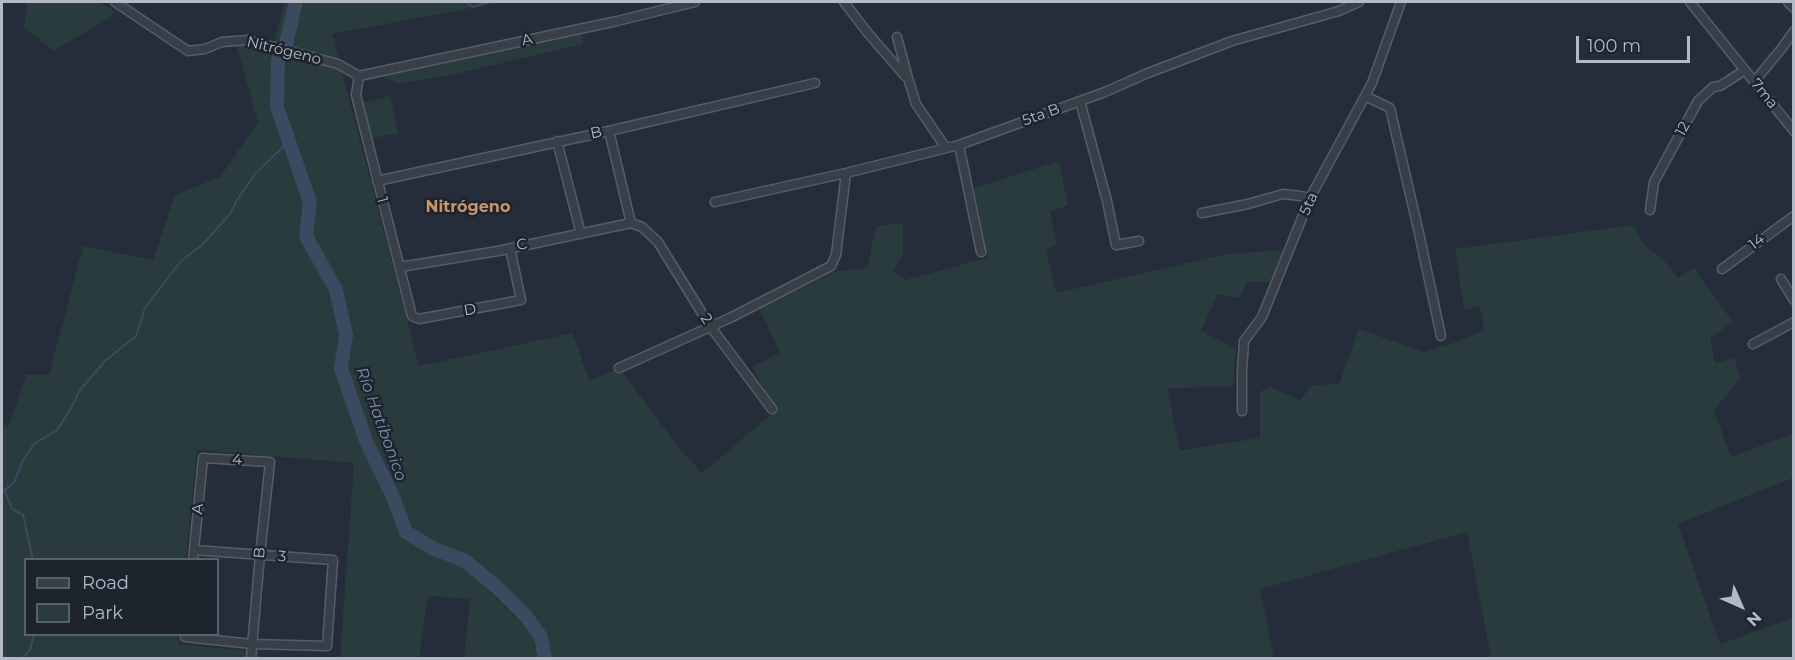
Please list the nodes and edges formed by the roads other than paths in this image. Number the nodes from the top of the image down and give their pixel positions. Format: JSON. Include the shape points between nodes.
{"nodes":[{"id":1,"x":115,"y":2,"type":"edge"},
{"id":2,"x":695,"y":2,"type":"edge"},
{"id":3,"x":844,"y":2,"type":"edge"},
{"id":4,"x":1359,"y":2,"type":"edge"},
{"id":5,"x":1401,"y":2,"type":"edge"},
{"id":6,"x":1690,"y":2,"type":"edge"},
{"id":7,"x":1788,"y":2,"type":"edge"},
{"id":8,"x":1794,"y":8,"type":"edge"},
{"id":9,"x":1794,"y":31,"type":"edge"},
{"id":10,"x":897,"y":37,"type":"dead end"},
{"id":11,"x":1745,"y":70,"type":"junction"},
{"id":12,"x":359,"y":76,"type":"junction"},
{"id":13,"x":908,"y":78,"type":"junction"},
{"id":14,"x":1754,"y":82,"type":"junction"},
{"id":15,"x":815,"y":83,"type":"dead end"},
{"id":16,"x":1365,"y":96,"type":"junction"},
{"id":17,"x":1080,"y":101,"type":"junction"},
{"id":18,"x":609,"y":131,"type":"junction"},
{"id":19,"x":1794,"y":131,"type":"edge"},
{"id":20,"x":557,"y":141,"type":"junction"},
{"id":21,"x":959,"y":145,"type":"junction"},
{"id":22,"x":946,"y":148,"type":"junction"},
{"id":23,"x":846,"y":173,"type":"junction"},
{"id":24,"x":378,"y":181,"type":"junction"},
{"id":25,"x":1310,"y":198,"type":"junction"},
{"id":26,"x":715,"y":202,"type":"dead end"},
{"id":27,"x":1650,"y":210,"type":"dead end"},
{"id":28,"x":1202,"y":213,"type":"dead end"},
{"id":29,"x":1794,"y":216,"type":"edge"},
{"id":30,"x":631,"y":223,"type":"junction"},
{"id":31,"x":581,"y":234,"type":"junction"},
{"id":32,"x":1139,"y":241,"type":"dead end"},
{"id":33,"x":510,"y":248,"type":"junction"},
{"id":34,"x":981,"y":252,"type":"dead end"},
{"id":35,"x":400,"y":267,"type":"junction"},
{"id":36,"x":1722,"y":268,"type":"dead end"},
{"id":37,"x":1781,"y":279,"type":"dead end"},
{"id":38,"x":1794,"y":300,"type":"edge"},
{"id":39,"x":419,"y":319,"type":"joint"},
{"id":40,"x":1794,"y":322,"type":"edge"},
{"id":41,"x":710,"y":326,"type":"junction"},
{"id":42,"x":1441,"y":336,"type":"dead end"},
{"id":43,"x":1753,"y":344,"type":"dead end"},
{"id":44,"x":619,"y":368,"type":"dead end"},
{"id":45,"x":772,"y":409,"type":"dead end"},
{"id":46,"x":1242,"y":411,"type":"dead end"},
{"id":47,"x":203,"y":458,"type":"joint"},
{"id":48,"x":270,"y":462,"type":"joint"},
{"id":49,"x":194,"y":555,"type":"edge"},
{"id":50,"x":260,"y":555,"type":"junction"},
{"id":51,"x":192,"y":636,"type":"edge"},
{"id":52,"x":252,"y":644,"type":"junction"},
{"id":53,"x":251,"y":658,"type":"edge"}],
"edges":[{"from":1,"to":12,"type":"street","name":"Nitrógeno","via":[[188,51],[248,40],[338,64]]},
{"from":2,"to":12,"type":"street","name":"A"},
{"from":3,"to":13,"type":"street"},
{"from":4,"to":17,"type":"street","name":"5ta B","via":[[1232,41]]},
{"from":5,"to":16,"type":"street","name":"5ta"},
{"from":6,"to":11,"type":"street","name":"7ma"},
{"from":7,"to":8,"type":"street"},
{"from":9,"to":14,"type":"street"},
{"from":10,"to":13,"type":"street"},
{"from":11,"to":14,"type":"street","name":"7ma"},
{"from":11,"to":27,"type":"street","name":"12","via":[[1713,87],[1698,101],[1654,182]]},
{"from":12,"to":24,"type":"street","name":"1","via":[[356,95]]},
{"from":13,"to":22,"type":"street","via":[[916,104]]},
{"from":14,"to":19,"type":"street","name":"7ma"},
{"from":15,"to":18,"type":"street","name":"B"},
{"from":16,"to":25,"type":"street","name":"5ta"},
{"from":16,"to":42,"type":"street","via":[[1390,108]]},
{"from":17,"to":21,"type":"street","name":"5ta B"},
{"from":17,"to":32,"type":"street","via":[[1116,244]]},
{"from":18,"to":20,"type":"street","name":"B"},
{"from":18,"to":30,"type":"street"},
{"from":20,"to":24,"type":"street","name":"B"},
{"from":20,"to":31,"type":"street"},
{"from":21,"to":22,"type":"street","name":"5ta B"},
{"from":21,"to":34,"type":"street"},
{"from":22,"to":23,"type":"street","name":"5ta B"},
{"from":23,"to":26,"type":"street","name":"5ta B"},
{"from":23,"to":41,"type":"street","via":[[836,255],[831,266]]},
{"from":24,"to":35,"type":"street","name":"1"},
{"from":25,"to":28,"type":"street","via":[[1283,194]]},
{"from":25,"to":46,"type":"street","name":"5ta","via":[[1262,317],[1244,341]]},
{"from":29,"to":36,"type":"street","name":"14"},
{"from":30,"to":31,"type":"street","name":"C"},
{"from":30,"to":41,"type":"street","name":"2","via":[[642,227],[658,242]]},
{"from":31,"to":33,"type":"street","name":"C"},
{"from":33,"to":35,"type":"street","name":"C"},
{"from":33,"to":39,"type":"street","name":"D","via":[[521,300]]},
{"from":35,"to":39,"type":"street","name":"1","via":[[412,316]]},
{"from":37,"to":38,"type":"street"},
{"from":40,"to":43,"type":"street"},
{"from":41,"to":44,"type":"street"},
{"from":41,"to":45,"type":"street","name":"2"},
{"from":47,"to":48,"type":"street","name":"4"},
{"from":47,"to":49,"type":"street","name":"A"},
{"from":48,"to":50,"type":"street","name":"B"},
{"from":49,"to":50,"type":"street","name":"3"},
{"from":50,"to":52,"type":"street","name":"B"},
{"from":50,"to":52,"type":"street","name":"3","via":[[333,560],[327,646]]},
{"from":51,"to":52,"type":"street"},
{"from":52,"to":53,"type":"street","name":"B"}]}
